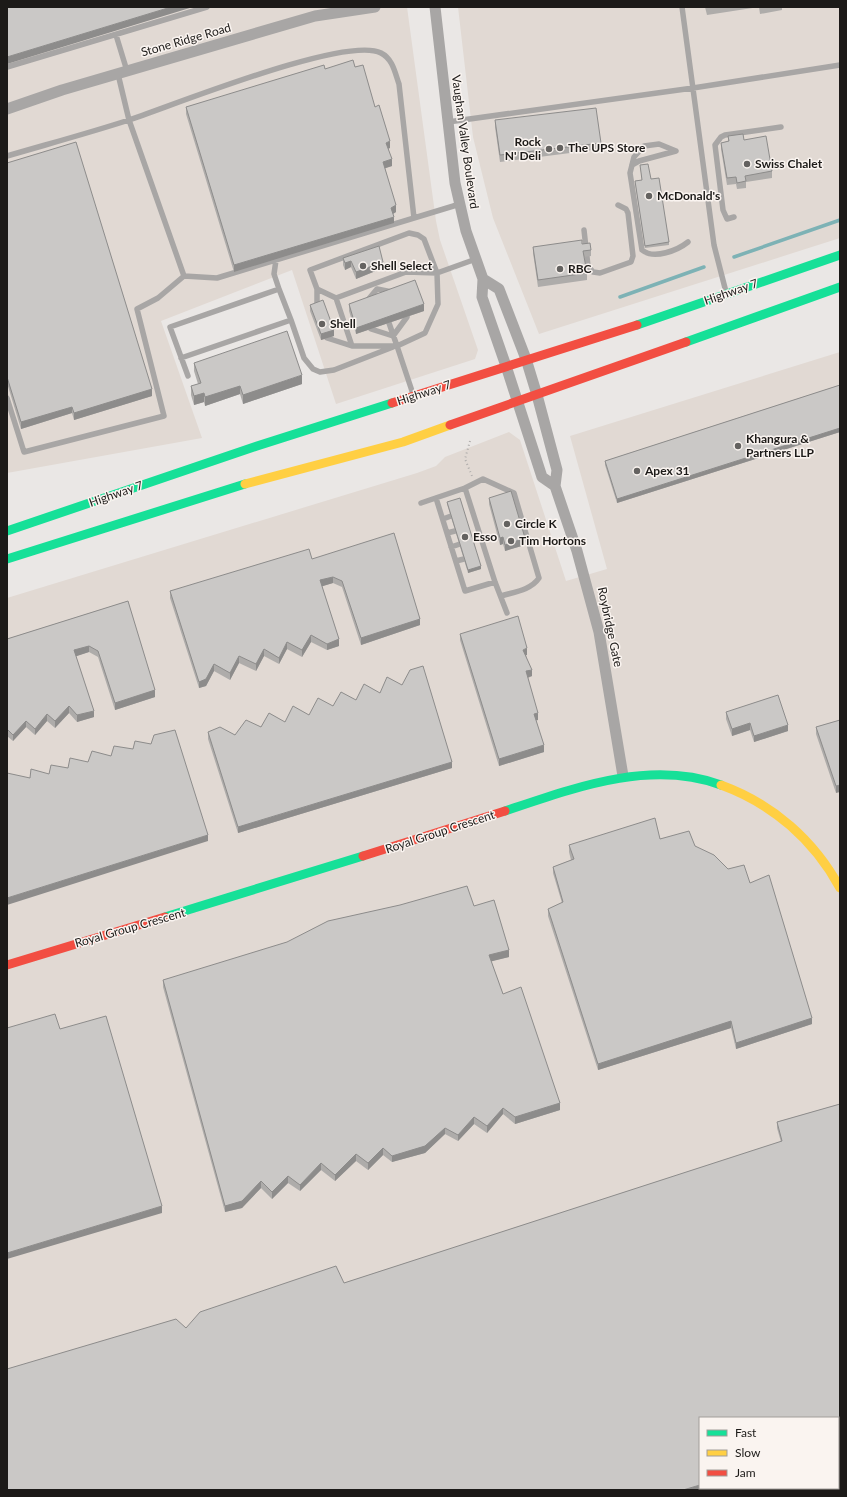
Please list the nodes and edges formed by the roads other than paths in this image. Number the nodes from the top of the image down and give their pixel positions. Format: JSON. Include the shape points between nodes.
{"nodes":[{"id":1,"x":207,"y":7,"type":"edge"},
{"id":2,"x":375,"y":7,"type":"edge"},
{"id":3,"x":435,"y":7,"type":"edge"},
{"id":4,"x":682,"y":7,"type":"edge"},
{"id":5,"x":116,"y":35,"type":"junction"},
{"id":6,"x":840,"y":65,"type":"edge"},
{"id":7,"x":7,"y":67,"type":"edge"},
{"id":8,"x":122,"y":72,"type":"junction"},
{"id":9,"x":692,"y":88,"type":"junction"},
{"id":10,"x":7,"y":109,"type":"edge"},
{"id":11,"x":129,"y":120,"type":"junction"},
{"id":12,"x":448,"y":122,"type":"junction"},
{"id":13,"x":781,"y":127,"type":"dead end"},
{"id":14,"x":7,"y":156,"type":"edge"},
{"id":15,"x":632,"y":165,"type":"junction"},
{"id":16,"x":460,"y":204,"type":"junction"},
{"id":17,"x":618,"y":205,"type":"dead end"},
{"id":18,"x":734,"y":217,"type":"dead end"},
{"id":19,"x":414,"y":218,"type":"junction"},
{"id":20,"x":584,"y":230,"type":"dead end"},
{"id":21,"x":688,"y":242,"type":"dead end"},
{"id":22,"x":840,"y":255,"type":"edge"},
{"id":23,"x":476,"y":259,"type":"junction"},
{"id":24,"x":276,"y":260,"type":"junction"},
{"id":25,"x":437,"y":273,"type":"junction"},
{"id":26,"x":184,"y":276,"type":"junction"},
{"id":27,"x":483,"y":278,"type":"junction"},
{"id":28,"x":840,"y":287,"type":"edge"},
{"id":29,"x":279,"y":289,"type":"junction"},
{"id":30,"x":317,"y":289,"type":"junction"},
{"id":31,"x":377,"y":289,"type":"junction"},
{"id":32,"x":399,"y":293,"type":"edge"},
{"id":33,"x":727,"y":294,"type":"junction"},
{"id":34,"x":336,"y":298,"type":"junction"},
{"id":35,"x":363,"y":306,"type":"edge"},
{"id":36,"x":317,"y":309,"type":"edge"},
{"id":37,"x":407,"y":317,"type":"edge"},
{"id":38,"x":291,"y":320,"type":"junction"},
{"id":39,"x":389,"y":323,"type":"edge"},
{"id":40,"x":371,"y":329,"type":"edge"},
{"id":41,"x":394,"y":336,"type":"junction"},
{"id":42,"x":327,"y":338,"type":"edge"},
{"id":43,"x":352,"y":346,"type":"junction"},
{"id":44,"x":396,"y":346,"type":"junction"},
{"id":45,"x":181,"y":358,"type":"junction"},
{"id":46,"x":526,"y":359,"type":"junction"},
{"id":47,"x":506,"y":366,"type":"junction"},
{"id":48,"x":188,"y":376,"type":"dead end"},
{"id":49,"x":537,"y":395,"type":"junction"},
{"id":50,"x":413,"y":396,"type":"junction"},
{"id":51,"x":7,"y":398,"type":"edge"},
{"id":52,"x":517,"y":402,"type":"junction"},
{"id":53,"x":555,"y":486,"type":"junction"},
{"id":54,"x":465,"y":488,"type":"junction"},
{"id":55,"x":436,"y":498,"type":"junction"},
{"id":56,"x":421,"y":504,"type":"dead end"},
{"id":57,"x":472,"y":509,"type":"junction"},
{"id":58,"x":463,"y":512,"type":"edge"},
{"id":59,"x":451,"y":516,"type":"edge"},
{"id":60,"x":443,"y":519,"type":"junction"},
{"id":61,"x":477,"y":524,"type":"junction"},
{"id":62,"x":468,"y":527,"type":"edge"},
{"id":63,"x":456,"y":530,"type":"edge"},
{"id":64,"x":7,"y":531,"type":"edge"},
{"id":65,"x":447,"y":533,"type":"junction"},
{"id":66,"x":481,"y":538,"type":"junction"},
{"id":67,"x":472,"y":540,"type":"edge"},
{"id":68,"x":460,"y":544,"type":"edge"},
{"id":69,"x":451,"y":547,"type":"junction"},
{"id":70,"x":7,"y":559,"type":"edge"},
{"id":71,"x":464,"y":559,"type":"edge"},
{"id":72,"x":456,"y":561,"type":"junction"},
{"id":73,"x":495,"y":582,"type":"junction"},
{"id":74,"x":501,"y":596,"type":"junction"},
{"id":75,"x":507,"y":613,"type":"dead end"},
{"id":76,"x":623,"y":776,"type":"junction"},
{"id":77,"x":840,"y":888,"type":"edge"},
{"id":78,"x":7,"y":965,"type":"edge"}],
"edges":[{"from":1,"to":5,"type":"lane"},
{"from":2,"to":8,"type":"street","name":"Stone Ridge Road","via":[[315,16]]},
{"from":3,"to":12,"type":"street","name":"Vaughan Valley Boulevard"},
{"from":4,"to":9,"type":"lane"},
{"from":5,"to":7,"type":"lane"},
{"from":5,"to":8,"type":"lane"},
{"from":6,"to":9,"type":"lane"},
{"from":8,"to":10,"type":"street","name":"Stone Ridge Road"},
{"from":8,"to":11,"type":"lane"},
{"from":9,"to":12,"type":"lane"},
{"from":9,"to":33,"type":"lane","via":[[714,245]]},
{"from":11,"to":14,"type":"lane"},
{"from":11,"to":19,"type":"lane","via":[[258,74],[335,53],[362,50],[381,53],[392,63],[399,84]]},
{"from":11,"to":26,"type":"lane"},
{"from":12,"to":16,"type":"street","name":"Vaughan Valley Boulevard"},
{"from":13,"to":18,"type":"lane","via":[[725,135],[717,141],[715,145],[723,210],[727,219]]},
{"from":15,"to":15,"type":"lane","via":[[634,157],[644,146],[659,144],[676,151]]},
{"from":15,"to":21,"type":"lane","via":[[630,173],[642,250],[655,255]]},
{"from":16,"to":19,"type":"lane"},
{"from":16,"to":23,"type":"street","name":"Vaughan Valley Boulevard"},
{"from":17,"to":20,"type":"lane","via":[[628,213],[633,256],[631,262],[600,273],[593,272],[588,266]]},
{"from":19,"to":24,"type":"lane"},
{"from":22,"to":33,"type":"main road","name":"Highway 7"},
{"from":23,"to":25,"type":"lane"},
{"from":23,"to":27,"type":"street","name":"Vaughan Valley Boulevard"},
{"from":24,"to":26,"type":"lane","via":[[217,278]]},
{"from":24,"to":29,"type":"lane","via":[[274,274]]},
{"from":25,"to":30,"type":"lane","via":[[424,239],[409,233],[310,270]]},
{"from":25,"to":31,"type":"lane","via":[[406,272]]},
{"from":25,"to":44,"type":"lane","via":[[438,304],[425,333]]},
{"from":26,"to":51,"type":"lane","via":[[158,298],[137,309],[164,416],[24,452]]},
{"from":27,"to":46,"type":"street","via":[[499,289]]},
{"from":27,"to":47,"type":"street","name":"Vaughan Valley Boulevard","via":[[482,297]]},
{"from":28,"to":49,"type":"main road"},
{"from":29,"to":38,"type":"lane"},
{"from":29,"to":45,"type":"lane","via":[[170,328]]},
{"from":30,"to":34,"type":"lane"},
{"from":30,"to":36,"type":"lane"},
{"from":31,"to":32,"type":"lane"},
{"from":31,"to":34,"type":"lane"},
{"from":31,"to":35,"type":"lane"},
{"from":33,"to":46,"type":"main road","name":"Highway 7","via":[[651,321]]},
{"from":34,"to":43,"type":"lane"},
{"from":37,"to":41,"type":"lane"},
{"from":38,"to":44,"type":"lane","via":[[304,358],[313,369],[320,372],[334,370]]},
{"from":38,"to":45,"type":"lane"},
{"from":39,"to":41,"type":"lane"},
{"from":40,"to":41,"type":"lane"},
{"from":41,"to":44,"type":"lane"},
{"from":42,"to":43,"type":"lane"},
{"from":43,"to":44,"type":"lane"},
{"from":44,"to":50,"type":"lane"},
{"from":45,"to":48,"type":"lane"},
{"from":46,"to":47,"type":"main road","name":"Highway 7"},
{"from":46,"to":49,"type":"street"},
{"from":47,"to":50,"type":"main road","name":"Highway 7"},
{"from":47,"to":52,"type":"street","name":"Roybridge Gate"},
{"from":49,"to":52,"type":"main road"},
{"from":49,"to":53,"type":"street","name":"Roybridge Gate","via":[[557,470]]},
{"from":50,"to":64,"type":"main road","name":"Highway 7"},
{"from":52,"to":53,"type":"street","name":"Roybridge Gate","via":[[542,477]]},
{"from":52,"to":70,"type":"main road","via":[[403,442],[271,476]]},
{"from":53,"to":76,"type":"street","name":"Roybridge Gate","via":[[600,632]]},
{"from":54,"to":55,"type":"lane"},
{"from":54,"to":57,"type":"lane"},
{"from":54,"to":74,"type":"lane","via":[[483,479],[514,493],[539,578],[536,584]]},
{"from":55,"to":56,"type":"lane"},
{"from":55,"to":60,"type":"lane"},
{"from":57,"to":58,"type":"lane"},
{"from":57,"to":61,"type":"lane"},
{"from":59,"to":60,"type":"lane"},
{"from":60,"to":65,"type":"lane"},
{"from":61,"to":62,"type":"lane"},
{"from":61,"to":66,"type":"lane"},
{"from":63,"to":65,"type":"lane"},
{"from":65,"to":69,"type":"lane"},
{"from":66,"to":67,"type":"lane"},
{"from":66,"to":73,"type":"lane"},
{"from":68,"to":69,"type":"lane"},
{"from":69,"to":72,"type":"lane"},
{"from":71,"to":72,"type":"lane"},
{"from":72,"to":73,"type":"lane","via":[[465,591]]},
{"from":73,"to":74,"type":"lane"},
{"from":74,"to":75,"type":"lane"},
{"from":76,"to":77,"type":"main road","name":"Royal Group Crescent","via":[[689,776],[723,785],[765,805],[795,828],[823,859]]},
{"from":76,"to":78,"type":"main road","name":"Royal Group Crescent","via":[[564,792],[237,897]]}]}
